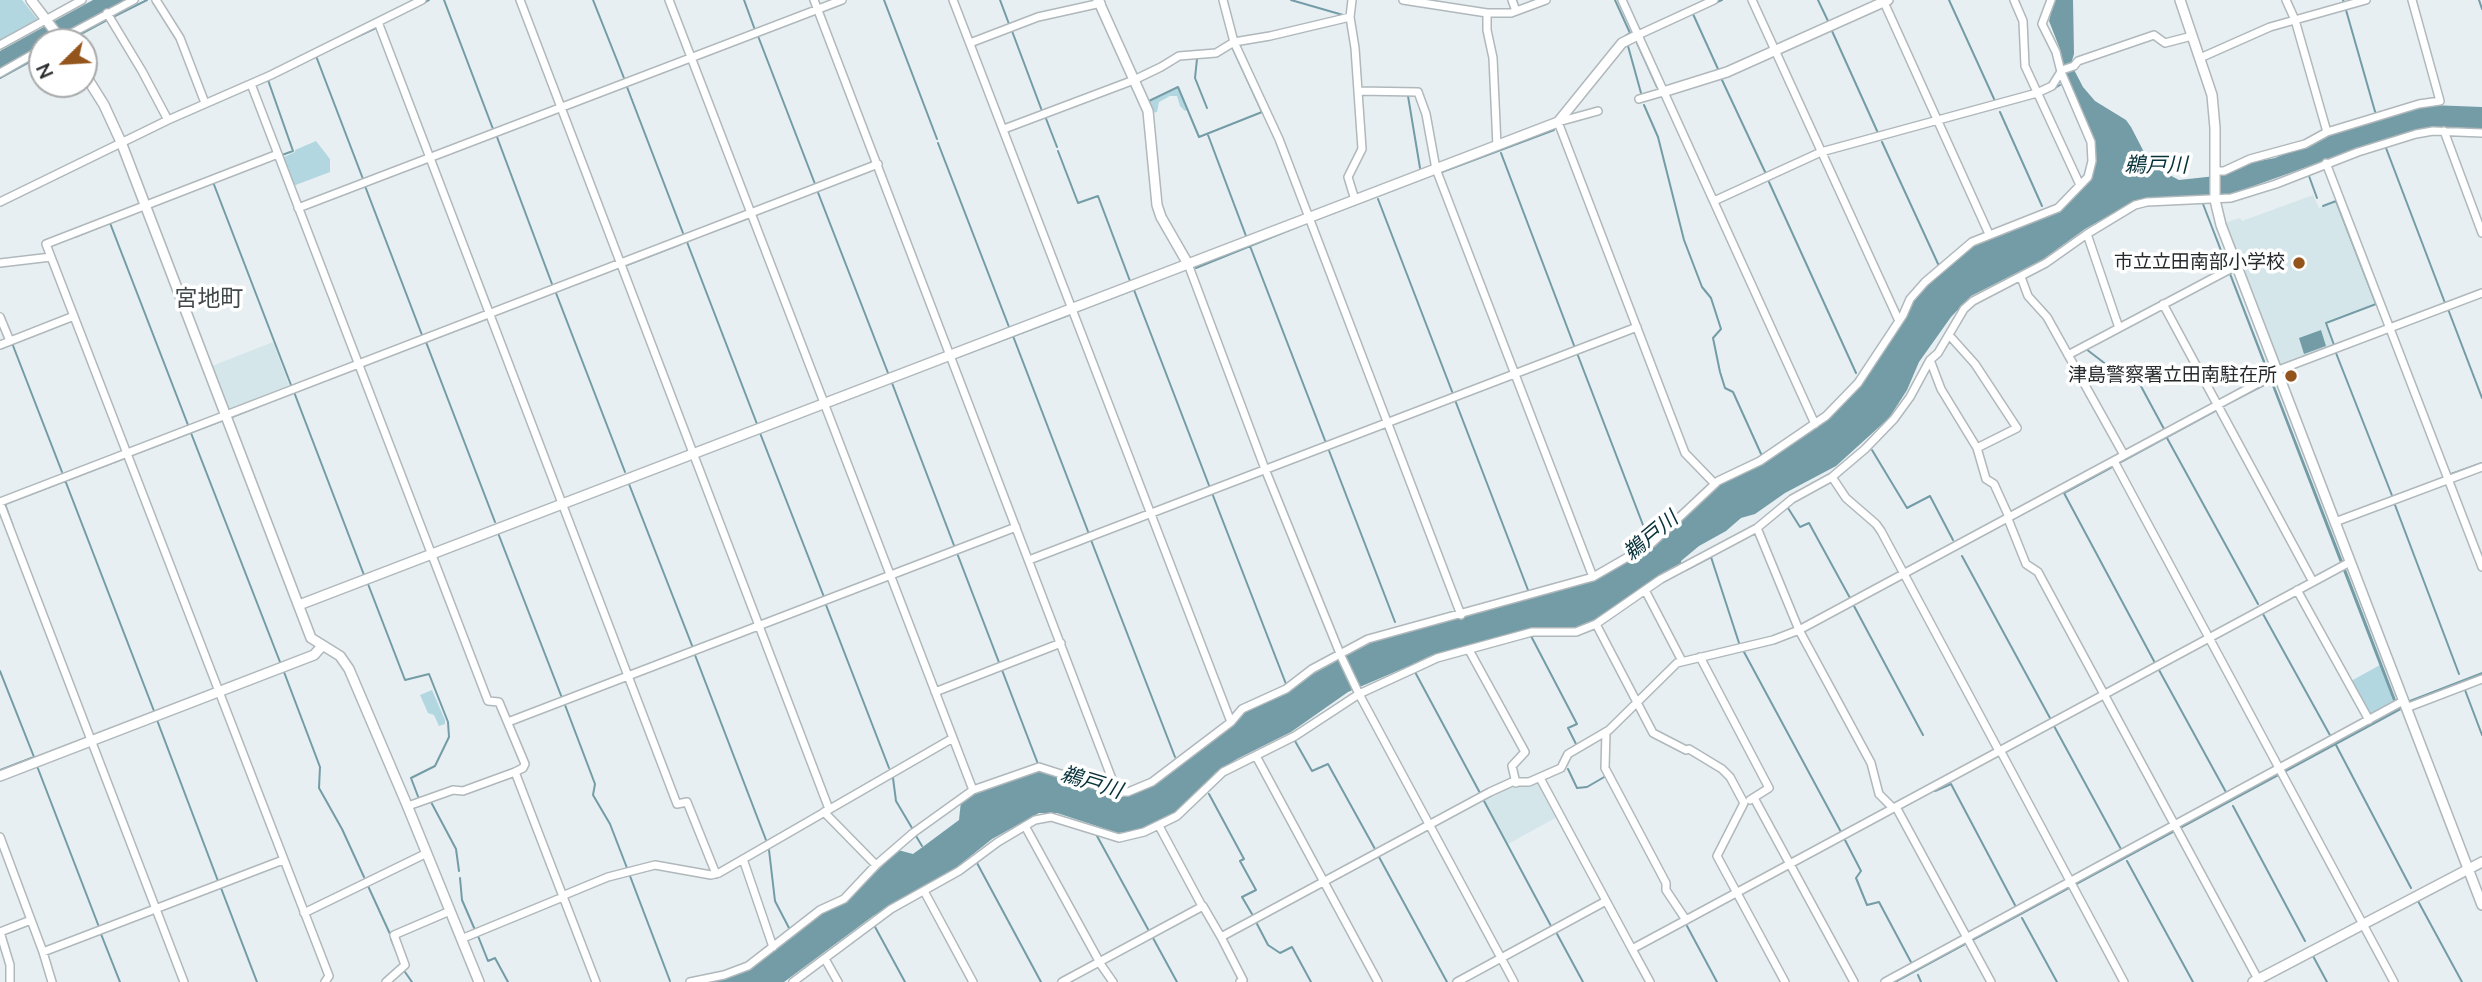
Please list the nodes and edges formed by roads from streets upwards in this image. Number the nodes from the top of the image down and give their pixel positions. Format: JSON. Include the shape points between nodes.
{"nodes":[{"id":1,"x":30,"y":0,"type":"edge"},
{"id":2,"x":82,"y":0,"type":"edge"},
{"id":3,"x":134,"y":0,"type":"edge"},
{"id":4,"x":156,"y":0,"type":"edge"},
{"id":5,"x":422,"y":0,"type":"edge"},
{"id":6,"x":520,"y":0,"type":"edge"},
{"id":7,"x":669,"y":0,"type":"edge"},
{"id":8,"x":814,"y":0,"type":"edge"},
{"id":9,"x":842,"y":0,"type":"edge"},
{"id":10,"x":953,"y":0,"type":"edge"},
{"id":11,"x":1223,"y":0,"type":"edge"},
{"id":12,"x":1352,"y":0,"type":"edge"},
{"id":13,"x":1404,"y":0,"type":"edge"},
{"id":14,"x":1512,"y":0,"type":"edge"},
{"id":15,"x":1546,"y":0,"type":"edge"},
{"id":16,"x":1622,"y":0,"type":"edge"},
{"id":17,"x":1714,"y":0,"type":"edge"},
{"id":18,"x":1752,"y":0,"type":"edge"},
{"id":19,"x":2014,"y":0,"type":"edge"},
{"id":20,"x":2051,"y":0,"type":"edge"},
{"id":21,"x":2180,"y":0,"type":"edge"},
{"id":22,"x":2286,"y":0,"type":"edge"},
{"id":23,"x":2366,"y":0,"type":"edge"},
{"id":24,"x":2412,"y":0,"type":"edge"},
{"id":25,"x":1885,"y":1,"type":"edge"},
{"id":26,"x":1100,"y":2,"type":"edge"},
{"id":27,"x":818,"y":9,"type":"junction"},
{"id":28,"x":1516,"y":11,"type":"junction"},
{"id":29,"x":107,"y":13,"type":"junction"},
{"id":30,"x":1487,"y":13,"type":"junction"},
{"id":31,"x":1350,"y":17,"type":"junction"},
{"id":32,"x":2295,"y":20,"type":"junction"},
{"id":33,"x":47,"y":21,"type":"junction"},
{"id":34,"x":378,"y":22,"type":"junction"},
{"id":35,"x":52,"y":28,"type":"edge"},
{"id":36,"x":81,"y":28,"type":"edge"},
{"id":37,"x":1638,"y":35,"type":"junction"},
{"id":38,"x":2192,"y":36,"type":"junction"},
{"id":39,"x":1234,"y":42,"type":"junction"},
{"id":40,"x":970,"y":43,"type":"junction"},
{"id":41,"x":0,"y":45,"type":"edge"},
{"id":42,"x":1775,"y":50,"type":"junction"},
{"id":43,"x":28,"y":57,"type":"edge"},
{"id":44,"x":692,"y":58,"type":"junction"},
{"id":45,"x":2200,"y":58,"type":"junction"},
{"id":46,"x":2062,"y":71,"type":"junction"},
{"id":47,"x":0,"y":72,"type":"edge"},
{"id":48,"x":1134,"y":80,"type":"junction"},
{"id":49,"x":251,"y":84,"type":"junction"},
{"id":50,"x":1358,"y":91,"type":"junction"},
{"id":51,"x":1663,"y":92,"type":"junction"},
{"id":52,"x":2037,"y":93,"type":"junction"},
{"id":53,"x":98,"y":95,"type":"edge"},
{"id":54,"x":1639,"y":99,"type":"dead end"},
{"id":55,"x":205,"y":103,"type":"junction"},
{"id":56,"x":561,"y":108,"type":"junction"},
{"id":57,"x":1598,"y":111,"type":"dead end"},
{"id":58,"x":168,"y":120,"type":"junction"},
{"id":59,"x":1937,"y":120,"type":"junction"},
{"id":60,"x":1558,"y":122,"type":"junction"},
{"id":61,"x":1003,"y":129,"type":"junction"},
{"id":62,"x":2444,"y":131,"type":"junction"},
{"id":63,"x":2327,"y":132,"type":"junction"},
{"id":64,"x":2482,"y":134,"type":"edge"},
{"id":65,"x":121,"y":142,"type":"junction"},
{"id":66,"x":1497,"y":146,"type":"junction"},
{"id":67,"x":1821,"y":152,"type":"junction"},
{"id":68,"x":278,"y":154,"type":"junction"},
{"id":69,"x":430,"y":158,"type":"junction"},
{"id":70,"x":2326,"y":163,"type":"junction"},
{"id":71,"x":878,"y":164,"type":"junction"},
{"id":72,"x":1436,"y":169,"type":"junction"},
{"id":73,"x":2215,"y":171,"type":"junction"},
{"id":74,"x":2080,"y":185,"type":"junction"},
{"id":75,"x":2215,"y":199,"type":"junction"},
{"id":76,"x":1355,"y":200,"type":"junction"},
{"id":77,"x":1714,"y":201,"type":"junction"},
{"id":78,"x":0,"y":202,"type":"edge"},
{"id":79,"x":145,"y":205,"type":"junction"},
{"id":80,"x":298,"y":208,"type":"junction"},
{"id":81,"x":751,"y":213,"type":"junction"},
{"id":82,"x":1308,"y":217,"type":"junction"},
{"id":83,"x":1989,"y":233,"type":"junction"},
{"id":84,"x":2482,"y":233,"type":"edge"},
{"id":85,"x":2087,"y":234,"type":"junction"},
{"id":86,"x":51,"y":257,"type":"junction"},
{"id":87,"x":0,"y":263,"type":"edge"},
{"id":88,"x":620,"y":263,"type":"junction"},
{"id":89,"x":1188,"y":264,"type":"junction"},
{"id":90,"x":2231,"y":268,"type":"junction"},
{"id":91,"x":2021,"y":277,"type":"junction"},
{"id":92,"x":2482,"y":293,"type":"edge"},
{"id":93,"x":2164,"y":304,"type":"junction"},
{"id":94,"x":1072,"y":308,"type":"junction"},
{"id":95,"x":489,"y":313,"type":"junction"},
{"id":96,"x":74,"y":316,"type":"junction"},
{"id":97,"x":0,"y":317,"type":"edge"},
{"id":98,"x":1899,"y":321,"type":"junction"},
{"id":99,"x":1637,"y":327,"type":"junction"},
{"id":100,"x":2119,"y":328,"type":"junction"},
{"id":101,"x":2391,"y":328,"type":"junction"},
{"id":102,"x":1949,"y":335,"type":"junction"},
{"id":103,"x":10,"y":341,"type":"junction"},
{"id":104,"x":0,"y":345,"type":"edge"},
{"id":105,"x":950,"y":355,"type":"junction"},
{"id":106,"x":2068,"y":355,"type":"junction"},
{"id":107,"x":1930,"y":360,"type":"junction"},
{"id":108,"x":358,"y":364,"type":"junction"},
{"id":109,"x":1515,"y":373,"type":"junction"},
{"id":110,"x":2273,"y":375,"type":"junction"},
{"id":111,"x":824,"y":403,"type":"junction"},
{"id":112,"x":2218,"y":405,"type":"junction"},
{"id":113,"x":226,"y":415,"type":"junction"},
{"id":114,"x":1387,"y":422,"type":"junction"},
{"id":115,"x":1815,"y":424,"type":"junction"},
{"id":116,"x":1976,"y":449,"type":"junction"},
{"id":117,"x":127,"y":453,"type":"junction"},
{"id":118,"x":694,"y":453,"type":"junction"},
{"id":119,"x":2124,"y":456,"type":"junction"},
{"id":120,"x":2114,"y":461,"type":"junction"},
{"id":121,"x":2482,"y":467,"type":"edge"},
{"id":122,"x":1265,"y":469,"type":"junction"},
{"id":123,"x":1832,"y":477,"type":"junction"},
{"id":124,"x":2448,"y":480,"type":"junction"},
{"id":125,"x":1715,"y":484,"type":"junction"},
{"id":126,"x":0,"y":502,"type":"edge"},
{"id":127,"x":563,"y":504,"type":"junction"},
{"id":128,"x":1151,"y":513,"type":"junction"},
{"id":129,"x":2008,"y":518,"type":"junction"},
{"id":130,"x":2335,"y":523,"type":"junction"},
{"id":131,"x":1016,"y":527,"type":"junction"},
{"id":132,"x":1757,"y":528,"type":"junction"},
{"id":133,"x":11,"y":531,"type":"junction"},
{"id":134,"x":0,"y":535,"type":"edge"},
{"id":135,"x":431,"y":553,"type":"junction"},
{"id":136,"x":1029,"y":560,"type":"junction"},
{"id":137,"x":2345,"y":564,"type":"junction"},
{"id":138,"x":2482,"y":566,"type":"edge"},
{"id":139,"x":1903,"y":574,"type":"junction"},
{"id":140,"x":890,"y":575,"type":"junction"},
{"id":141,"x":1593,"y":577,"type":"junction"},
{"id":142,"x":2312,"y":580,"type":"junction"},
{"id":143,"x":1646,"y":590,"type":"junction"},
{"id":144,"x":2297,"y":590,"type":"junction"},
{"id":145,"x":299,"y":605,"type":"junction"},
{"id":146,"x":1461,"y":615,"type":"junction"},
{"id":147,"x":1597,"y":624,"type":"junction"},
{"id":148,"x":759,"y":626,"type":"junction"},
{"id":149,"x":1799,"y":630,"type":"junction"},
{"id":150,"x":2208,"y":638,"type":"junction"},
{"id":151,"x":1061,"y":643,"type":"junction"},
{"id":152,"x":322,"y":646,"type":"junction"},
{"id":153,"x":1469,"y":650,"type":"junction"},
{"id":154,"x":1341,"y":656,"type":"junction"},
{"id":155,"x":1700,"y":657,"type":"junction"},
{"id":156,"x":1682,"y":661,"type":"junction"},
{"id":157,"x":628,"y":675,"type":"junction"},
{"id":158,"x":2482,"y":678,"type":"edge"},
{"id":159,"x":219,"y":691,"type":"junction"},
{"id":160,"x":935,"y":692,"type":"junction"},
{"id":161,"x":1358,"y":693,"type":"junction"},
{"id":162,"x":2104,"y":694,"type":"junction"},
{"id":163,"x":1637,"y":704,"type":"junction"},
{"id":164,"x":2404,"y":704,"type":"junction"},
{"id":165,"x":2369,"y":720,"type":"junction"},
{"id":166,"x":508,"y":722,"type":"junction"},
{"id":167,"x":1231,"y":722,"type":"junction"},
{"id":168,"x":1606,"y":732,"type":"junction"},
{"id":169,"x":953,"y":738,"type":"junction"},
{"id":170,"x":91,"y":741,"type":"junction"},
{"id":171,"x":1999,"y":751,"type":"junction"},
{"id":172,"x":1256,"y":757,"type":"junction"},
{"id":173,"x":2281,"y":771,"type":"junction"},
{"id":174,"x":515,"y":772,"type":"junction"},
{"id":175,"x":0,"y":776,"type":"edge"},
{"id":176,"x":1540,"y":778,"type":"junction"},
{"id":177,"x":1516,"y":783,"type":"junction"},
{"id":178,"x":973,"y":790,"type":"junction"},
{"id":179,"x":1117,"y":792,"type":"junction"},
{"id":180,"x":1754,"y":798,"type":"junction"},
{"id":181,"x":1744,"y":803,"type":"junction"},
{"id":182,"x":408,"y":806,"type":"junction"},
{"id":183,"x":1894,"y":807,"type":"junction"},
{"id":184,"x":826,"y":810,"type":"junction"},
{"id":185,"x":1429,"y":825,"type":"junction"},
{"id":186,"x":1025,"y":826,"type":"junction"},
{"id":187,"x":1159,"y":827,"type":"junction"},
{"id":188,"x":2177,"y":828,"type":"junction"},
{"id":189,"x":0,"y":837,"type":"edge"},
{"id":190,"x":426,"y":853,"type":"junction"},
{"id":191,"x":743,"y":859,"type":"junction"},
{"id":192,"x":283,"y":860,"type":"junction"},
{"id":193,"x":2482,"y":862,"type":"edge"},
{"id":194,"x":1790,"y":864,"type":"junction"},
{"id":195,"x":876,"y":865,"type":"junction"},
{"id":196,"x":2468,"y":867,"type":"junction"},
{"id":197,"x":716,"y":874,"type":"junction"},
{"id":198,"x":1324,"y":881,"type":"junction"},
{"id":199,"x":2071,"y":884,"type":"junction"},
{"id":200,"x":924,"y":891,"type":"junction"},
{"id":201,"x":1737,"y":892,"type":"junction"},
{"id":202,"x":563,"y":896,"type":"junction"},
{"id":203,"x":1606,"y":901,"type":"junction"},
{"id":204,"x":2482,"y":905,"type":"edge"},
{"id":205,"x":1202,"y":906,"type":"junction"},
{"id":206,"x":156,"y":909,"type":"junction"},
{"id":207,"x":450,"y":911,"type":"junction"},
{"id":208,"x":304,"y":913,"type":"junction"},
{"id":209,"x":31,"y":920,"type":"junction"},
{"id":210,"x":1686,"y":920,"type":"junction"},
{"id":211,"x":2363,"y":924,"type":"junction"},
{"id":212,"x":0,"y":932,"type":"edge"},
{"id":213,"x":1221,"y":937,"type":"junction"},
{"id":214,"x":461,"y":939,"type":"junction"},
{"id":215,"x":1968,"y":940,"type":"junction"},
{"id":216,"x":773,"y":947,"type":"junction"},
{"id":217,"x":1632,"y":949,"type":"junction"},
{"id":218,"x":43,"y":952,"type":"junction"},
{"id":219,"x":1501,"y":958,"type":"junction"},
{"id":220,"x":825,"y":959,"type":"junction"},
{"id":221,"x":1099,"y":961,"type":"junction"},
{"id":222,"x":2257,"y":981,"type":"edge"},
{"id":223,"x":10,"y":982,"type":"edge"},
{"id":224,"x":52,"y":982,"type":"edge"},
{"id":225,"x":184,"y":982,"type":"edge"},
{"id":226,"x":325,"y":982,"type":"edge"},
{"id":227,"x":386,"y":982,"type":"edge"},
{"id":228,"x":478,"y":982,"type":"edge"},
{"id":229,"x":596,"y":982,"type":"edge"},
{"id":230,"x":690,"y":982,"type":"edge"},
{"id":231,"x":793,"y":982,"type":"edge"},
{"id":232,"x":838,"y":982,"type":"edge"},
{"id":233,"x":973,"y":982,"type":"edge"},
{"id":234,"x":1062,"y":982,"type":"edge"},
{"id":235,"x":1113,"y":982,"type":"edge"},
{"id":236,"x":1240,"y":982,"type":"edge"},
{"id":237,"x":1378,"y":982,"type":"edge"},
{"id":238,"x":1457,"y":982,"type":"edge"},
{"id":239,"x":1514,"y":982,"type":"edge"},
{"id":240,"x":1650,"y":982,"type":"edge"},
{"id":241,"x":1785,"y":982,"type":"edge"},
{"id":242,"x":1854,"y":982,"type":"edge"},
{"id":243,"x":1885,"y":982,"type":"edge"},
{"id":244,"x":1991,"y":982,"type":"edge"},
{"id":245,"x":2124,"y":982,"type":"edge"},
{"id":246,"x":2394,"y":982,"type":"edge"}],
"edges":[{"from":1,"to":33,"type":"street"},
{"from":2,"to":33,"type":"street"},
{"from":3,"to":29,"type":"street"},
{"from":4,"to":55,"type":"street","via":[[177,32]]},
{"from":5,"to":34,"type":"street"},
{"from":6,"to":56,"type":"street"},
{"from":7,"to":44,"type":"street"},
{"from":8,"to":27,"type":"street"},
{"from":9,"to":27,"type":"street"},
{"from":10,"to":40,"type":"street"},
{"from":11,"to":39,"type":"street"},
{"from":12,"to":31,"type":"street"},
{"from":13,"to":30,"type":"street"},
{"from":14,"to":28,"type":"street"},
{"from":15,"to":28,"type":"street"},
{"from":16,"to":37,"type":"street"},
{"from":17,"to":37,"type":"street"},
{"from":18,"to":42,"type":"street"},
{"from":19,"to":52,"type":"street","via":[[2023,21],[2025,66]]},
{"from":20,"to":46,"type":"street","via":[[2042,24]]},
{"from":21,"to":38,"type":"street"},
{"from":22,"to":32,"type":"street"},
{"from":23,"to":32,"type":"street"},
{"from":24,"to":63,"type":"street","via":[[2440,101]]},
{"from":25,"to":42,"type":"street"},
{"from":25,"to":59,"type":"street"},
{"from":26,"to":40,"type":"street","via":[[1038,17]]},
{"from":26,"to":48,"type":"street"},
{"from":27,"to":44,"type":"street"},
{"from":27,"to":71,"type":"street"},
{"from":28,"to":30,"type":"street"},
{"from":29,"to":36,"type":"street"},
{"from":29,"to":58,"type":"street"},
{"from":30,"to":66,"type":"street"},
{"from":31,"to":39,"type":"street"},
{"from":31,"to":50,"type":"street"},
{"from":32,"to":45,"type":"street"},
{"from":32,"to":63,"type":"street"},
{"from":33,"to":35,"type":"street"},
{"from":33,"to":41,"type":"street"},
{"from":34,"to":49,"type":"street"},
{"from":34,"to":69,"type":"street"},
{"from":37,"to":51,"type":"street"},
{"from":37,"to":60,"type":"street","via":[[1622,43]]},
{"from":38,"to":45,"type":"street"},
{"from":38,"to":46,"type":"street","via":[[2165,43],[2154,35]]},
{"from":39,"to":48,"type":"street","via":[[1216,53],[1179,56]]},
{"from":39,"to":82,"type":"street","via":[[1279,139]]},
{"from":40,"to":61,"type":"street"},
{"from":42,"to":51,"type":"street","via":[[1727,72]]},
{"from":42,"to":67,"type":"street"},
{"from":43,"to":47,"type":"street"},
{"from":44,"to":56,"type":"street"},
{"from":44,"to":81,"type":"street"},
{"from":45,"to":73,"type":"street","via":[[2215,111]]},
{"from":46,"to":52,"type":"street","via":[[2052,86]]},
{"from":46,"to":74,"type":"street","via":[[2092,147],[2091,168]]},
{"from":48,"to":61,"type":"street"},
{"from":48,"to":89,"type":"street","via":[[1149,115],[1157,205]]},
{"from":49,"to":55,"type":"street"},
{"from":49,"to":68,"type":"street"},
{"from":50,"to":72,"type":"street","via":[[1418,92]]},
{"from":50,"to":76,"type":"street","via":[[1363,149],[1348,181]]},
{"from":51,"to":54,"type":"street"},
{"from":51,"to":77,"type":"street"},
{"from":52,"to":59,"type":"street"},
{"from":52,"to":74,"type":"street"},
{"from":53,"to":65,"type":"street"},
{"from":55,"to":58,"type":"street"},
{"from":56,"to":69,"type":"street"},
{"from":56,"to":88,"type":"street"},
{"from":57,"to":60,"type":"street"},
{"from":58,"to":65,"type":"street"},
{"from":59,"to":67,"type":"street"},
{"from":59,"to":83,"type":"street"},
{"from":60,"to":66,"type":"street"},
{"from":60,"to":99,"type":"street"},
{"from":61,"to":94,"type":"street"},
{"from":62,"to":64,"type":"street"},
{"from":62,"to":70,"type":"street","via":[[2416,134]]},
{"from":62,"to":84,"type":"street"},
{"from":63,"to":73,"type":"street","via":[[2305,144]]},
{"from":65,"to":78,"type":"street"},
{"from":65,"to":79,"type":"street"},
{"from":66,"to":72,"type":"street"},
{"from":67,"to":77,"type":"street"},
{"from":67,"to":98,"type":"street"},
{"from":68,"to":79,"type":"street"},
{"from":68,"to":80,"type":"street"},
{"from":69,"to":80,"type":"street"},
{"from":69,"to":95,"type":"street"},
{"from":70,"to":75,"type":"street","via":[[2276,184]]},
{"from":70,"to":101,"type":"street"},
{"from":71,"to":81,"type":"street"},
{"from":71,"to":105,"type":"street"},
{"from":72,"to":76,"type":"street"},
{"from":72,"to":109,"type":"street"},
{"from":73,"to":75,"type":"street"},
{"from":74,"to":83,"type":"street","via":[[2057,208]]},
{"from":75,"to":85,"type":"street","via":[[2135,205]]},
{"from":75,"to":90,"type":"street"},
{"from":76,"to":82,"type":"street"},
{"from":77,"to":115,"type":"street"},
{"from":79,"to":86,"type":"street","via":[[46,244]]},
{"from":79,"to":113,"type":"street"},
{"from":80,"to":108,"type":"street"},
{"from":81,"to":88,"type":"street"},
{"from":81,"to":111,"type":"street"},
{"from":82,"to":89,"type":"street"},
{"from":82,"to":114,"type":"street"},
{"from":83,"to":98,"type":"street","via":[[1961,249],[1925,282]]},
{"from":85,"to":91,"type":"street"},
{"from":85,"to":100,"type":"street"},
{"from":86,"to":87,"type":"street"},
{"from":86,"to":96,"type":"street"},
{"from":88,"to":95,"type":"street"},
{"from":88,"to":118,"type":"street"},
{"from":89,"to":94,"type":"street"},
{"from":89,"to":122,"type":"street"},
{"from":90,"to":93,"type":"street"},
{"from":90,"to":110,"type":"street"},
{"from":91,"to":102,"type":"street","via":[[1973,301]]},
{"from":91,"to":106,"type":"street","via":[[2028,296],[2047,317]]},
{"from":92,"to":101,"type":"street"},
{"from":93,"to":100,"type":"street"},
{"from":93,"to":112,"type":"street"},
{"from":94,"to":105,"type":"street"},
{"from":94,"to":128,"type":"street"},
{"from":95,"to":108,"type":"street"},
{"from":95,"to":127,"type":"street"},
{"from":96,"to":103,"type":"street"},
{"from":96,"to":117,"type":"street"},
{"from":97,"to":103,"type":"street"},
{"from":98,"to":115,"type":"street","via":[[1858,383]]},
{"from":99,"to":109,"type":"street"},
{"from":99,"to":125,"type":"street","via":[[1685,453]]},
{"from":100,"to":106,"type":"street"},
{"from":101,"to":110,"type":"street"},
{"from":101,"to":124,"type":"street"},
{"from":102,"to":107,"type":"street"},
{"from":102,"to":116,"type":"street","via":[[1975,364],[2017,428]]},
{"from":103,"to":104,"type":"street"},
{"from":105,"to":111,"type":"street"},
{"from":105,"to":131,"type":"street"},
{"from":106,"to":119,"type":"street"},
{"from":107,"to":116,"type":"street","via":[[1941,389]]},
{"from":107,"to":123,"type":"street","via":[[1894,419]]},
{"from":108,"to":113,"type":"street"},
{"from":108,"to":135,"type":"street"},
{"from":109,"to":114,"type":"street"},
{"from":109,"to":141,"type":"street"},
{"from":110,"to":112,"type":"street"},
{"from":110,"to":130,"type":"street"},
{"from":111,"to":118,"type":"street"},
{"from":111,"to":140,"type":"street"},
{"from":112,"to":119,"type":"street"},
{"from":112,"to":142,"type":"street"},
{"from":113,"to":117,"type":"street"},
{"from":113,"to":145,"type":"street"},
{"from":114,"to":122,"type":"street"},
{"from":114,"to":146,"type":"street"},
{"from":115,"to":125,"type":"street"},
{"from":116,"to":129,"type":"street","via":[[1986,479],[1994,484]]},
{"from":117,"to":126,"type":"street"},
{"from":117,"to":159,"type":"street"},
{"from":118,"to":127,"type":"street"},
{"from":118,"to":148,"type":"street"},
{"from":119,"to":120,"type":"street"},
{"from":120,"to":129,"type":"street"},
{"from":120,"to":150,"type":"street"},
{"from":121,"to":124,"type":"street"},
{"from":122,"to":128,"type":"street"},
{"from":122,"to":154,"type":"street"},
{"from":123,"to":132,"type":"street","via":[[1792,499]]},
{"from":123,"to":139,"type":"street","via":[[1846,498],[1876,524]]},
{"from":124,"to":130,"type":"street"},
{"from":124,"to":138,"type":"street"},
{"from":125,"to":141,"type":"street","via":[[1652,543]]},
{"from":126,"to":133,"type":"street"},
{"from":127,"to":135,"type":"street"},
{"from":127,"to":157,"type":"street"},
{"from":128,"to":136,"type":"street"},
{"from":128,"to":167,"type":"street"},
{"from":129,"to":139,"type":"street"},
{"from":129,"to":162,"type":"street","via":[[2026,564],[2038,572]]},
{"from":130,"to":137,"type":"street"},
{"from":131,"to":136,"type":"street"},
{"from":131,"to":140,"type":"street"},
{"from":132,"to":143,"type":"street"},
{"from":132,"to":149,"type":"street"},
{"from":133,"to":134,"type":"street"},
{"from":133,"to":170,"type":"street"},
{"from":135,"to":145,"type":"street"},
{"from":135,"to":166,"type":"street","via":[[488,701],[499,702]]},
{"from":136,"to":151,"type":"street"},
{"from":137,"to":142,"type":"street"},
{"from":137,"to":164,"type":"street"},
{"from":139,"to":149,"type":"street"},
{"from":139,"to":171,"type":"street"},
{"from":140,"to":148,"type":"street"},
{"from":140,"to":160,"type":"street"},
{"from":141,"to":146,"type":"street"},
{"from":142,"to":144,"type":"street"},
{"from":143,"to":147,"type":"street"},
{"from":143,"to":156,"type":"street"},
{"from":144,"to":150,"type":"street"},
{"from":144,"to":165,"type":"street"},
{"from":145,"to":152,"type":"street","via":[[311,638]]},
{"from":146,"to":154,"type":"street","via":[[1376,636]]},
{"from":147,"to":153,"type":"street","via":[[1576,632],[1532,632]]},
{"from":147,"to":163,"type":"street"},
{"from":148,"to":157,"type":"street"},
{"from":148,"to":184,"type":"street"},
{"from":149,"to":155,"type":"street"},
{"from":149,"to":183,"type":"street","via":[[1871,763],[1879,794]]},
{"from":150,"to":162,"type":"street"},
{"from":150,"to":173,"type":"street"},
{"from":151,"to":160,"type":"street"},
{"from":151,"to":179,"type":"street"},
{"from":152,"to":159,"type":"street","via":[[314,654]]},
{"from":152,"to":182,"type":"street","via":[[340,656],[349,668]]},
{"from":153,"to":161,"type":"street","via":[[1437,658]]},
{"from":153,"to":177,"type":"street","via":[[1525,752],[1512,766]]},
{"from":154,"to":161,"type":"street"},
{"from":154,"to":167,"type":"street","via":[[1242,709]]},
{"from":155,"to":156,"type":"street"},
{"from":155,"to":180,"type":"street","via":[[1769,788]]},
{"from":156,"to":163,"type":"street"},
{"from":157,"to":166,"type":"street"},
{"from":157,"to":197,"type":"street","via":[[677,804],[687,802]]},
{"from":158,"to":164,"type":"street"},
{"from":159,"to":170,"type":"street"},
{"from":159,"to":192,"type":"street"},
{"from":160,"to":169,"type":"street"},
{"from":161,"to":172,"type":"street"},
{"from":161,"to":185,"type":"street"},
{"from":162,"to":171,"type":"street"},
{"from":162,"to":188,"type":"street"},
{"from":163,"to":168,"type":"street"},
{"from":163,"to":181,"type":"street","via":[[1653,733],[1722,769]]},
{"from":164,"to":165,"type":"street"},
{"from":164,"to":196,"type":"street"},
{"from":165,"to":173,"type":"street"},
{"from":166,"to":174,"type":"street","via":[[525,764]]},
{"from":167,"to":179,"type":"street","via":[[1146,785]]},
{"from":168,"to":176,"type":"street","via":[[1568,754],[1561,768]]},
{"from":168,"to":210,"type":"street","via":[[1605,768],[1666,890]]},
{"from":169,"to":178,"type":"street"},
{"from":169,"to":184,"type":"street"},
{"from":170,"to":175,"type":"street"},
{"from":170,"to":206,"type":"street"},
{"from":171,"to":183,"type":"street"},
{"from":171,"to":199,"type":"street"},
{"from":172,"to":187,"type":"street","via":[[1223,772],[1191,805]]},
{"from":172,"to":198,"type":"street"},
{"from":173,"to":188,"type":"street"},
{"from":173,"to":211,"type":"street"},
{"from":174,"to":182,"type":"street"},
{"from":174,"to":202,"type":"street"},
{"from":176,"to":177,"type":"street"},
{"from":176,"to":203,"type":"street"},
{"from":177,"to":185,"type":"street"},
{"from":178,"to":179,"type":"street","via":[[1039,767]]},
{"from":178,"to":195,"type":"street"},
{"from":180,"to":181,"type":"street"},
{"from":180,"to":194,"type":"street"},
{"from":181,"to":201,"type":"street","via":[[1717,856]]},
{"from":182,"to":190,"type":"street"},
{"from":183,"to":194,"type":"street"},
{"from":183,"to":215,"type":"street"},
{"from":184,"to":191,"type":"street"},
{"from":184,"to":195,"type":"street"},
{"from":185,"to":198,"type":"street"},
{"from":185,"to":219,"type":"street"},
{"from":186,"to":187,"type":"street","via":[[1051,817],[1119,838]]},
{"from":186,"to":200,"type":"street"},
{"from":186,"to":221,"type":"street"},
{"from":187,"to":205,"type":"street"},
{"from":188,"to":199,"type":"street"},
{"from":188,"to":222,"type":"street"},
{"from":189,"to":209,"type":"street"},
{"from":190,"to":207,"type":"street"},
{"from":190,"to":208,"type":"street"},
{"from":191,"to":197,"type":"street"},
{"from":191,"to":216,"type":"street"},
{"from":192,"to":206,"type":"street"},
{"from":192,"to":208,"type":"street"},
{"from":193,"to":196,"type":"street"},
{"from":194,"to":201,"type":"street"},
{"from":194,"to":242,"type":"street"},
{"from":195,"to":216,"type":"street","via":[[844,899],[820,910]]},
{"from":196,"to":204,"type":"street"},
{"from":196,"to":211,"type":"street"},
{"from":197,"to":202,"type":"street","via":[[655,865],[608,877]]},
{"from":198,"to":213,"type":"street"},
{"from":198,"to":237,"type":"street"},
{"from":199,"to":215,"type":"street"},
{"from":199,"to":245,"type":"street"},
{"from":200,"to":220,"type":"street","via":[[891,909]]},
{"from":200,"to":233,"type":"street"},
{"from":201,"to":210,"type":"street"},
{"from":201,"to":241,"type":"street"},
{"from":202,"to":214,"type":"street"},
{"from":202,"to":229,"type":"street"},
{"from":203,"to":217,"type":"street"},
{"from":203,"to":219,"type":"street"},
{"from":205,"to":213,"type":"street"},
{"from":205,"to":221,"type":"street"},
{"from":206,"to":218,"type":"street"},
{"from":206,"to":225,"type":"street"},
{"from":207,"to":214,"type":"street"},
{"from":207,"to":227,"type":"street","via":[[394,935],[406,962]]},
{"from":208,"to":226,"type":"street","via":[[329,976]]},
{"from":209,"to":212,"type":"street"},
{"from":209,"to":218,"type":"street"},
{"from":210,"to":217,"type":"street"},
{"from":211,"to":222,"type":"street"},
{"from":211,"to":246,"type":"street"},
{"from":212,"to":223,"type":"street"},
{"from":213,"to":236,"type":"street","via":[[1243,980]]},
{"from":214,"to":228,"type":"street"},
{"from":215,"to":243,"type":"street"},
{"from":215,"to":244,"type":"street"},
{"from":216,"to":230,"type":"street","via":[[748,966]]},
{"from":217,"to":240,"type":"street"},
{"from":218,"to":224,"type":"street"},
{"from":219,"to":238,"type":"street"},
{"from":219,"to":239,"type":"street"},
{"from":220,"to":231,"type":"street"},
{"from":220,"to":232,"type":"street"},
{"from":221,"to":234,"type":"street"},
{"from":221,"to":235,"type":"street"}]}
